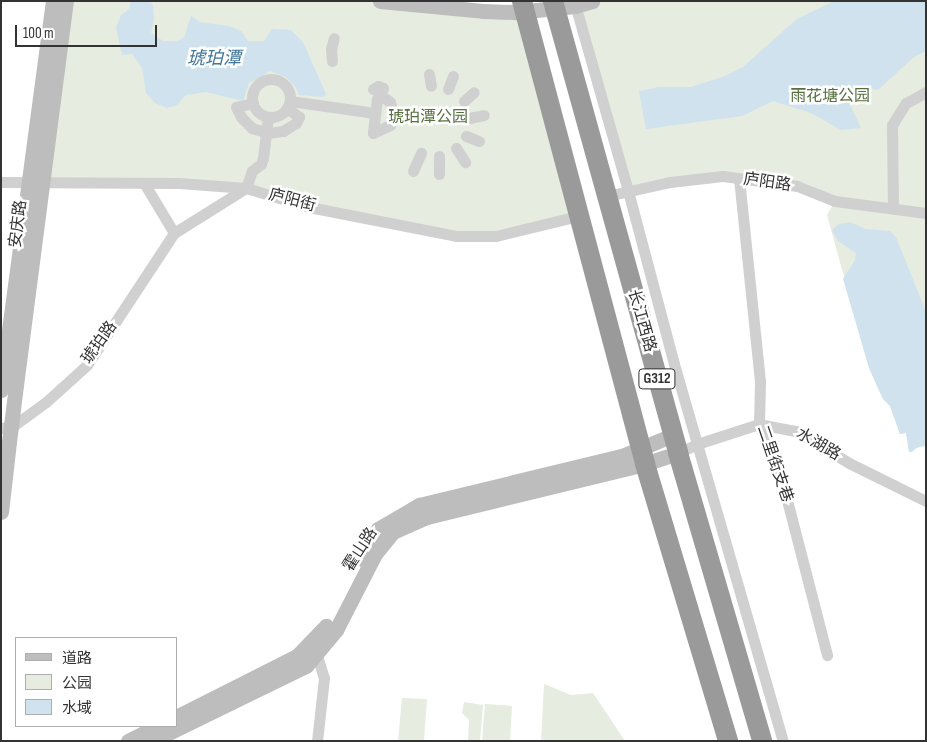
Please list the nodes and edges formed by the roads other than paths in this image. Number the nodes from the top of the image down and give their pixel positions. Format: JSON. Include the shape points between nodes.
{"nodes":[{"id":1,"x":53,"y":1,"type":"edge"},
{"id":2,"x":66,"y":1,"type":"edge"},
{"id":3,"x":380,"y":1,"type":"edge"},
{"id":4,"x":592,"y":1,"type":"edge"},
{"id":5,"x":563,"y":6,"type":"edge"},
{"id":6,"x":521,"y":9,"type":"edge"},
{"id":7,"x":334,"y":38,"type":"dead end"},
{"id":8,"x":332,"y":60,"type":"dead end"},
{"id":9,"x":429,"y":74,"type":"dead end"},
{"id":10,"x":453,"y":76,"type":"dead end"},
{"id":11,"x":431,"y":86,"type":"dead end"},
{"id":12,"x":448,"y":89,"type":"dead end"},
{"id":13,"x":474,"y":92,"type":"dead end"},
{"id":14,"x":926,"y":92,"type":"edge"},
{"id":15,"x":464,"y":101,"type":"dead end"},
{"id":16,"x":286,"y":108,"type":"junction"},
{"id":17,"x":259,"y":110,"type":"junction"},
{"id":18,"x":375,"y":113,"type":"junction"},
{"id":19,"x":484,"y":115,"type":"dead end"},
{"id":20,"x":469,"y":118,"type":"dead end"},
{"id":21,"x":244,"y":121,"type":"junction"},
{"id":22,"x":265,"y":132,"type":"junction"},
{"id":23,"x":466,"y":136,"type":"dead end"},
{"id":24,"x":479,"y":141,"type":"dead end"},
{"id":25,"x":456,"y":148,"type":"dead end"},
{"id":26,"x":421,"y":153,"type":"dead end"},
{"id":27,"x":439,"y":156,"type":"dead end"},
{"id":28,"x":465,"y":162,"type":"dead end"},
{"id":29,"x":413,"y":172,"type":"dead end"},
{"id":30,"x":439,"y":174,"type":"dead end"},
{"id":31,"x":738,"y":178,"type":"junction"},
{"id":32,"x":1,"y":182,"type":"edge"},
{"id":33,"x":36,"y":182,"type":"junction"},
{"id":34,"x":144,"y":183,"type":"junction"},
{"id":35,"x":246,"y":188,"type":"junction"},
{"id":36,"x":628,"y":191,"type":"junction"},
{"id":37,"x":606,"y":196,"type":"junction"},
{"id":38,"x":893,"y":208,"type":"junction"},
{"id":39,"x":926,"y":213,"type":"edge"},
{"id":40,"x":575,"y":216,"type":"junction"},
{"id":41,"x":174,"y":233,"type":"junction"},
{"id":42,"x":6,"y":386,"type":"edge"},
{"id":43,"x":759,"y":424,"type":"junction"},
{"id":44,"x":1,"y":428,"type":"edge"},
{"id":45,"x":675,"y":444,"type":"junction"},
{"id":46,"x":697,"y":444,"type":"junction"},
{"id":47,"x":641,"y":457,"type":"junction"},
{"id":48,"x":926,"y":501,"type":"edge"},
{"id":49,"x":1,"y":512,"type":"edge"},
{"id":50,"x":314,"y":648,"type":"junction"},
{"id":51,"x":827,"y":655,"type":"dead end"},
{"id":52,"x":178,"y":716,"type":"edge"},
{"id":53,"x":156,"y":727,"type":"edge"},
{"id":54,"x":128,"y":741,"type":"edge"},
{"id":55,"x":152,"y":741,"type":"edge"},
{"id":56,"x":317,"y":741,"type":"edge"},
{"id":57,"x":720,"y":741,"type":"edge"},
{"id":58,"x":728,"y":741,"type":"edge"},
{"id":59,"x":762,"y":741,"type":"edge"},
{"id":60,"x":783,"y":741,"type":"edge"}],
"edges":[{"from":1,"to":33,"type":"main road","name":"安庆路"},
{"from":2,"to":33,"type":"main road","name":"安庆路"},
{"from":3,"to":6,"type":"main road","via":[[483,12]]},
{"from":4,"to":5,"type":"main road"},
{"from":5,"to":6,"type":"main road"},
{"from":5,"to":36,"type":"street"},
{"from":5,"to":37,"type":"highway","name":"长江西路","number":"G312"},
{"from":6,"to":40,"type":"highway","name":"长江西路","number":"G312"},
{"from":7,"to":8,"type":"street"},
{"from":9,"to":11,"type":"street"},
{"from":10,"to":12,"type":"street"},
{"from":13,"to":15,"type":"street"},
{"from":14,"to":38,"type":"street","via":[[906,103],[892,125]]},
{"from":16,"to":17,"type":"street"},
{"from":16,"to":17,"type":"street","via":[[289,89],[279,80],[266,78],[253,92]]},
{"from":16,"to":18,"type":"street"},
{"from":16,"to":22,"type":"street","via":[[299,117],[289,128]]},
{"from":17,"to":21,"type":"street"},
{"from":17,"to":21,"type":"street","via":[[236,107]]},
{"from":17,"to":22,"type":"street"},
{"from":18,"to":18,"type":"street","via":[[376,92],[390,102],[397,114],[390,125],[373,133]]},
{"from":19,"to":20,"type":"street"},
{"from":21,"to":22,"type":"street"},
{"from":22,"to":35,"type":"street","via":[[261,164],[252,171]]},
{"from":23,"to":24,"type":"street"},
{"from":25,"to":28,"type":"street"},
{"from":26,"to":29,"type":"street"},
{"from":27,"to":30,"type":"street"},
{"from":31,"to":36,"type":"street","name":"庐阳路","via":[[723,176],[688,180]]},
{"from":31,"to":38,"type":"street","name":"庐阳路","via":[[796,186],[835,201]]},
{"from":31,"to":43,"type":"street","name":"二里街支巷","via":[[760,382]]},
{"from":32,"to":33,"type":"street","name":"庐阳街"},
{"from":33,"to":34,"type":"street","name":"庐阳街"},
{"from":33,"to":42,"type":"main road","name":"安庆路"},
{"from":34,"to":35,"type":"street","name":"庐阳街"},
{"from":34,"to":41,"type":"street"},
{"from":35,"to":40,"type":"street","name":"庐阳街","via":[[309,207],[457,236],[496,236]]},
{"from":35,"to":41,"type":"street"},
{"from":36,"to":37,"type":"street","name":"庐阳路"},
{"from":36,"to":46,"type":"street"},
{"from":37,"to":45,"type":"highway","name":"长江西路","number":"G312"},
{"from":38,"to":39,"type":"street","name":"庐阳路"},
{"from":40,"to":47,"type":"highway","name":"长江西路","number":"G312"},
{"from":41,"to":44,"type":"street","name":"琥珀路","via":[[87,365],[46,402],[13,426]]},
{"from":42,"to":49,"type":"main road","name":"安庆路","bridge":true,"via":[[9,442]]},
{"from":43,"to":46,"type":"street","name":"水湖路"},
{"from":43,"to":48,"type":"street","name":"水湖路","via":[[796,431],[850,463]]},
{"from":43,"to":51,"type":"street","name":"二里街支巷","via":[[781,477]]},
{"from":45,"to":46,"type":"street","name":"水湖路"},
{"from":45,"to":47,"type":"main road","name":"霍山路"},
{"from":45,"to":59,"type":"highway","name":"长江西路","number":"G312"},
{"from":46,"to":60,"type":"street"},
{"from":47,"to":50,"type":"main road","name":"霍山路","via":[[622,456],[419,505],[386,524],[378,529]]},
{"from":47,"to":57,"type":"street"},
{"from":47,"to":58,"type":"highway","name":"长江西路","number":"G312"},
{"from":50,"to":52,"type":"main road","name":"霍山路"},
{"from":50,"to":55,"type":"main road","name":"霍山路","via":[[306,666]]},
{"from":50,"to":56,"type":"street","via":[[324,678]]},
{"from":53,"to":54,"type":"main road"}]}
